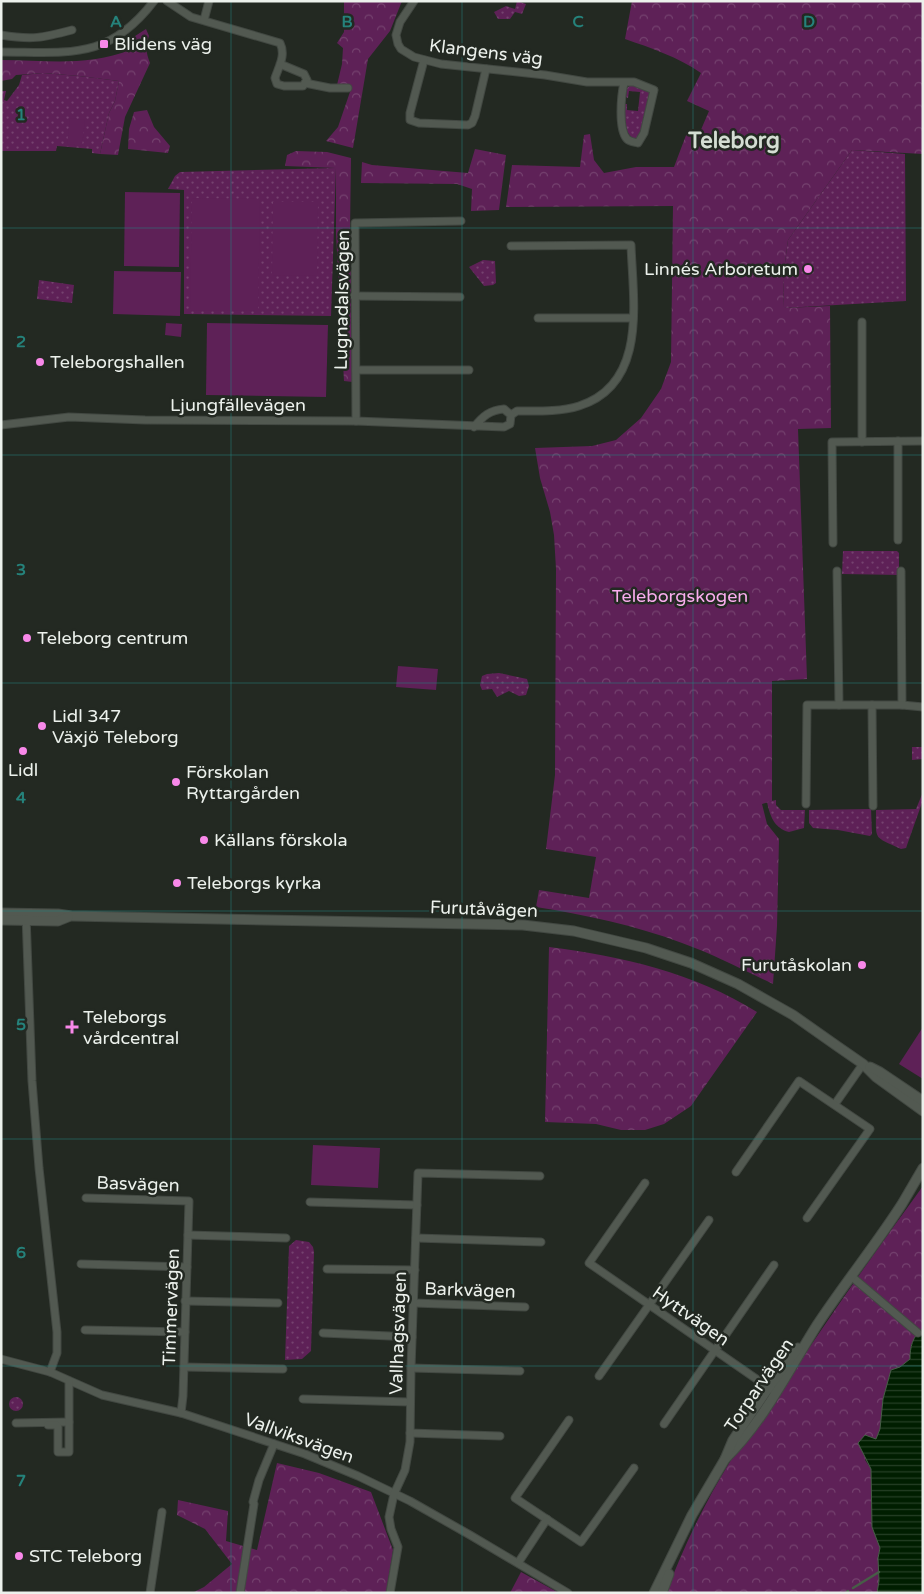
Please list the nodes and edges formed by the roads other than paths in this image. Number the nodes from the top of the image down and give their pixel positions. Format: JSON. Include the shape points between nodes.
{"nodes":[{"id":1,"x":154,"y":1,"type":"edge"},
{"id":2,"x":167,"y":1,"type":"edge"},
{"id":3,"x":414,"y":1,"type":"edge"},
{"id":4,"x":209,"y":2,"type":"edge"},
{"id":5,"x":204,"y":20,"type":"junction"},
{"id":6,"x":72,"y":30,"type":"dead end"},
{"id":7,"x":1,"y":34,"type":"edge"},
{"id":8,"x":1,"y":52,"type":"edge"},
{"id":9,"x":424,"y":60,"type":"junction"},
{"id":10,"x":280,"y":64,"type":"junction"},
{"id":11,"x":486,"y":69,"type":"junction"},
{"id":12,"x":305,"y":83,"type":"junction"},
{"id":13,"x":624,"y":83,"type":"junction"},
{"id":14,"x":348,"y":88,"type":"dead end"},
{"id":15,"x":461,"y":221,"type":"dead end"},
{"id":16,"x":511,"y":246,"type":"dead end"},
{"id":17,"x":354,"y":296,"type":"junction"},
{"id":18,"x":460,"y":297,"type":"dead end"},
{"id":19,"x":538,"y":318,"type":"dead end"},
{"id":20,"x":633,"y":318,"type":"junction"},
{"id":21,"x":862,"y":322,"type":"dead end"},
{"id":22,"x":356,"y":370,"type":"junction"},
{"id":23,"x":469,"y":370,"type":"dead end"},
{"id":24,"x":511,"y":415,"type":"junction"},
{"id":25,"x":356,"y":421,"type":"junction"},
{"id":26,"x":1,"y":425,"type":"edge"},
{"id":27,"x":474,"y":426,"type":"junction"},
{"id":28,"x":898,"y":441,"type":"junction"},
{"id":29,"x":923,"y":441,"type":"edge"},
{"id":30,"x":862,"y":442,"type":"junction"},
{"id":31,"x":898,"y":540,"type":"dead end"},
{"id":32,"x":833,"y":543,"type":"dead end"},
{"id":33,"x":901,"y":571,"type":"dead end"},
{"id":34,"x":837,"y":572,"type":"dead end"},
{"id":35,"x":839,"y":705,"type":"junction"},
{"id":36,"x":902,"y":705,"type":"junction"},
{"id":37,"x":872,"y":706,"type":"junction"},
{"id":38,"x":923,"y":707,"type":"edge"},
{"id":39,"x":806,"y":804,"type":"dead end"},
{"id":40,"x":873,"y":806,"type":"dead end"},
{"id":41,"x":1,"y":913,"type":"edge"},
{"id":42,"x":26,"y":917,"type":"junction"},
{"id":43,"x":1,"y":920,"type":"edge"},
{"id":44,"x":863,"y":1064,"type":"junction"},
{"id":45,"x":923,"y":1101,"type":"edge"},
{"id":46,"x":835,"y":1104,"type":"junction"},
{"id":47,"x":923,"y":1111,"type":"edge"},
{"id":48,"x":923,"y":1168,"type":"edge"},
{"id":49,"x":736,"y":1172,"type":"dead end"},
{"id":50,"x":540,"y":1176,"type":"dead end"},
{"id":51,"x":923,"y":1179,"type":"edge"},
{"id":52,"x":645,"y":1183,"type":"dead end"},
{"id":53,"x":86,"y":1198,"type":"dead end"},
{"id":54,"x":189,"y":1201,"type":"joint"},
{"id":55,"x":310,"y":1202,"type":"dead end"},
{"id":56,"x":902,"y":1204,"type":"junction"},
{"id":57,"x":417,"y":1205,"type":"junction"},
{"id":58,"x":806,"y":1218,"type":"dead end"},
{"id":59,"x":709,"y":1220,"type":"dead end"},
{"id":60,"x":188,"y":1235,"type":"junction"},
{"id":61,"x":286,"y":1238,"type":"dead end"},
{"id":62,"x":416,"y":1238,"type":"junction"},
{"id":63,"x":541,"y":1242,"type":"dead end"},
{"id":64,"x":81,"y":1264,"type":"dead end"},
{"id":65,"x":774,"y":1265,"type":"dead end"},
{"id":66,"x":187,"y":1266,"type":"junction"},
{"id":67,"x":327,"y":1269,"type":"dead end"},
{"id":68,"x":416,"y":1270,"type":"junction"},
{"id":69,"x":851,"y":1276,"type":"junction"},
{"id":70,"x":185,"y":1301,"type":"junction"},
{"id":71,"x":278,"y":1303,"type":"dead end"},
{"id":72,"x":414,"y":1303,"type":"junction"},
{"id":73,"x":650,"y":1305,"type":"junction"},
{"id":74,"x":525,"y":1307,"type":"dead end"},
{"id":75,"x":85,"y":1330,"type":"dead end"},
{"id":76,"x":185,"y":1332,"type":"junction"},
{"id":77,"x":323,"y":1333,"type":"dead end"},
{"id":78,"x":918,"y":1333,"type":"dead end"},
{"id":79,"x":412,"y":1337,"type":"junction"},
{"id":80,"x":714,"y":1350,"type":"junction"},
{"id":81,"x":1,"y":1359,"type":"edge"},
{"id":82,"x":184,"y":1368,"type":"junction"},
{"id":83,"x":411,"y":1368,"type":"junction"},
{"id":84,"x":283,"y":1369,"type":"dead end"},
{"id":85,"x":520,"y":1371,"type":"dead end"},
{"id":86,"x":50,"y":1372,"type":"junction"},
{"id":87,"x":599,"y":1376,"type":"dead end"},
{"id":88,"x":69,"y":1381,"type":"junction"},
{"id":89,"x":773,"y":1390,"type":"junction"},
{"id":90,"x":303,"y":1399,"type":"dead end"},
{"id":91,"x":410,"y":1402,"type":"junction"},
{"id":92,"x":181,"y":1413,"type":"junction"},
{"id":93,"x":569,"y":1420,"type":"dead end"},
{"id":94,"x":69,"y":1422,"type":"junction"},
{"id":95,"x":16,"y":1423,"type":"dead end"},
{"id":96,"x":664,"y":1424,"type":"dead end"},
{"id":97,"x":48,"y":1425,"type":"dead end"},
{"id":98,"x":410,"y":1433,"type":"junction"},
{"id":99,"x":500,"y":1436,"type":"dead end"},
{"id":100,"x":274,"y":1444,"type":"junction"},
{"id":101,"x":634,"y":1468,"type":"dead end"},
{"id":102,"x":394,"y":1494,"type":"junction"},
{"id":103,"x":162,"y":1512,"type":"dead end"},
{"id":104,"x":547,"y":1519,"type":"junction"},
{"id":105,"x":683,"y":1534,"type":"junction"},
{"id":106,"x":518,"y":1563,"type":"junction"},
{"id":107,"x":568,"y":1592,"type":"edge"},
{"id":108,"x":150,"y":1593,"type":"edge"},
{"id":109,"x":240,"y":1593,"type":"edge"},
{"id":110,"x":390,"y":1593,"type":"edge"},
{"id":111,"x":654,"y":1593,"type":"edge"},
{"id":112,"x":662,"y":1593,"type":"edge"}],
"edges":[{"from":1,"to":8,"type":"street","via":[[129,30],[104,44],[80,50]]},
{"from":2,"to":5,"type":"street","via":[[187,15]]},
{"from":3,"to":9,"type":"street","name":"Klangens väg","via":[[400,22],[396,40],[401,49]]},
{"from":4,"to":5,"type":"street"},
{"from":5,"to":10,"type":"street","via":[[280,43],[283,49]]},
{"from":6,"to":7,"type":"street","via":[[38,39]]},
{"from":9,"to":11,"type":"street","name":"Klangens väg"},
{"from":9,"to":11,"type":"street","via":[[410,113],[410,120],[419,123],[472,124]]},
{"from":10,"to":12,"type":"street","via":[[304,74]]},
{"from":10,"to":12,"type":"street","via":[[274,78],[277,84],[303,86]]},
{"from":11,"to":13,"type":"street","name":"Klangens väg","via":[[587,82]]},
{"from":12,"to":14,"type":"street"},
{"from":13,"to":13,"type":"street","name":"Klangens väg","via":[[634,82],[654,90],[644,133],[638,143],[626,138],[624,132],[620,111]]},
{"from":15,"to":17,"type":"street","name":"Lugnadalsvägen","via":[[355,223]]},
{"from":16,"to":20,"type":"street","via":[[631,245]]},
{"from":17,"to":18,"type":"street"},
{"from":17,"to":22,"type":"street","name":"Lugnadalsvägen"},
{"from":19,"to":20,"type":"street"},
{"from":20,"to":24,"type":"street","via":[[627,360],[603,394],[577,407],[517,411]]},
{"from":21,"to":30,"type":"street"},
{"from":22,"to":23,"type":"street"},
{"from":22,"to":25,"type":"street","name":"Lugnadalsvägen"},
{"from":24,"to":27,"type":"street","via":[[504,409],[493,410]]},
{"from":24,"to":27,"type":"street","name":"Ljungfällevägen","via":[[510,424],[504,427]]},
{"from":25,"to":26,"type":"street","name":"Ljungfällevägen","via":[[69,417]]},
{"from":25,"to":27,"type":"street","name":"Ljungfällevägen"},
{"from":28,"to":29,"type":"street"},
{"from":28,"to":30,"type":"street"},
{"from":28,"to":31,"type":"street"},
{"from":30,"to":32,"type":"street","via":[[832,442]]},
{"from":33,"to":36,"type":"street"},
{"from":34,"to":35,"type":"street"},
{"from":35,"to":37,"type":"street"},
{"from":35,"to":39,"type":"street","via":[[807,705]]},
{"from":36,"to":37,"type":"street"},
{"from":36,"to":38,"type":"street"},
{"from":37,"to":40,"type":"street"},
{"from":41,"to":42,"type":"street","name":"Furutåvägen"},
{"from":42,"to":43,"type":"street","name":"Furutåvägen"},
{"from":42,"to":44,"type":"street","name":"Furutåvägen","via":[[58,914],[524,925],[574,931],[655,951],[738,984],[793,1015]]},
{"from":42,"to":86,"type":"street","via":[[32,1081],[57,1333],[57,1353]]},
{"from":44,"to":45,"type":"street","name":"Furutåvägen"},
{"from":44,"to":46,"type":"street"},
{"from":44,"to":47,"type":"street","name":"Furutåvägen"},
{"from":46,"to":49,"type":"street","via":[[799,1081]]},
{"from":46,"to":58,"type":"street","via":[[870,1129]]},
{"from":48,"to":56,"type":"street","name":"Torparvägen"},
{"from":50,"to":57,"type":"street","name":"Vallhagsvägen","via":[[418,1173]]},
{"from":51,"to":56,"type":"street","name":"Torparvägen"},
{"from":52,"to":73,"type":"street","name":"Hyttvägen","via":[[589,1263]]},
{"from":53,"to":54,"type":"street","name":"Basvägen"},
{"from":54,"to":60,"type":"street","name":"Timmervägen"},
{"from":55,"to":57,"type":"street"},
{"from":56,"to":69,"type":"street","name":"Torparvägen"},
{"from":57,"to":62,"type":"street","name":"Vallhagsvägen"},
{"from":59,"to":73,"type":"street"},
{"from":60,"to":61,"type":"street"},
{"from":60,"to":66,"type":"street","name":"Timmervägen"},
{"from":62,"to":63,"type":"street"},
{"from":62,"to":68,"type":"street","name":"Vallhagsvägen"},
{"from":64,"to":66,"type":"street"},
{"from":65,"to":80,"type":"street"},
{"from":66,"to":70,"type":"street","name":"Timmervägen"},
{"from":67,"to":68,"type":"street"},
{"from":68,"to":72,"type":"street","name":"Vallhagsvägen"},
{"from":69,"to":78,"type":"street"},
{"from":69,"to":89,"type":"street","name":"Torparvägen"},
{"from":70,"to":71,"type":"street"},
{"from":70,"to":76,"type":"street","name":"Timmervägen"},
{"from":72,"to":74,"type":"street","name":"Barkvägen"},
{"from":72,"to":79,"type":"street","name":"Vallhagsvägen"},
{"from":73,"to":80,"type":"street","name":"Hyttvägen"},
{"from":73,"to":87,"type":"street"},
{"from":75,"to":76,"type":"street"},
{"from":76,"to":82,"type":"street","name":"Timmervägen"},
{"from":77,"to":79,"type":"street"},
{"from":79,"to":83,"type":"street","name":"Vallhagsvägen"},
{"from":80,"to":89,"type":"street","name":"Hyttvägen"},
{"from":80,"to":96,"type":"street"},
{"from":81,"to":86,"type":"street","name":"Vallviksvägen"},
{"from":82,"to":84,"type":"street"},
{"from":82,"to":92,"type":"street","name":"Timmervägen"},
{"from":83,"to":85,"type":"street"},
{"from":83,"to":91,"type":"street","name":"Vallhagsvägen"},
{"from":86,"to":88,"type":"street","name":"Vallviksvägen"},
{"from":88,"to":92,"type":"street","name":"Vallviksvägen","via":[[102,1395]]},
{"from":88,"to":94,"type":"street"},
{"from":89,"to":105,"type":"street","name":"Torparvägen","via":[[733,1440]]},
{"from":90,"to":91,"type":"street"},
{"from":91,"to":98,"type":"street","name":"Vallhagsvägen"},
{"from":92,"to":100,"type":"street","name":"Vallviksvägen"},
{"from":93,"to":104,"type":"street","via":[[515,1498]]},
{"from":94,"to":95,"type":"street"},
{"from":94,"to":97,"type":"street","via":[[69,1452],[58,1452],[58,1427]]},
{"from":98,"to":99,"type":"street"},
{"from":98,"to":102,"type":"street","name":"Vallhagsvägen","via":[[405,1470]]},
{"from":100,"to":102,"type":"street","name":"Vallviksvägen","via":[[358,1476]]},
{"from":100,"to":109,"type":"street","via":[[253,1502]]},
{"from":101,"to":104,"type":"street","via":[[581,1542]]},
{"from":102,"to":106,"type":"street","name":"Vallviksvägen"},
{"from":102,"to":110,"type":"street","name":"Vallhagsvägen","via":[[390,1517],[398,1547]]},
{"from":103,"to":108,"type":"street"},
{"from":104,"to":106,"type":"street"},
{"from":105,"to":111,"type":"street","name":"Torparvägen"},
{"from":105,"to":112,"type":"street","name":"Torparvägen"},
{"from":106,"to":107,"type":"street","name":"Vallviksvägen"}]}
